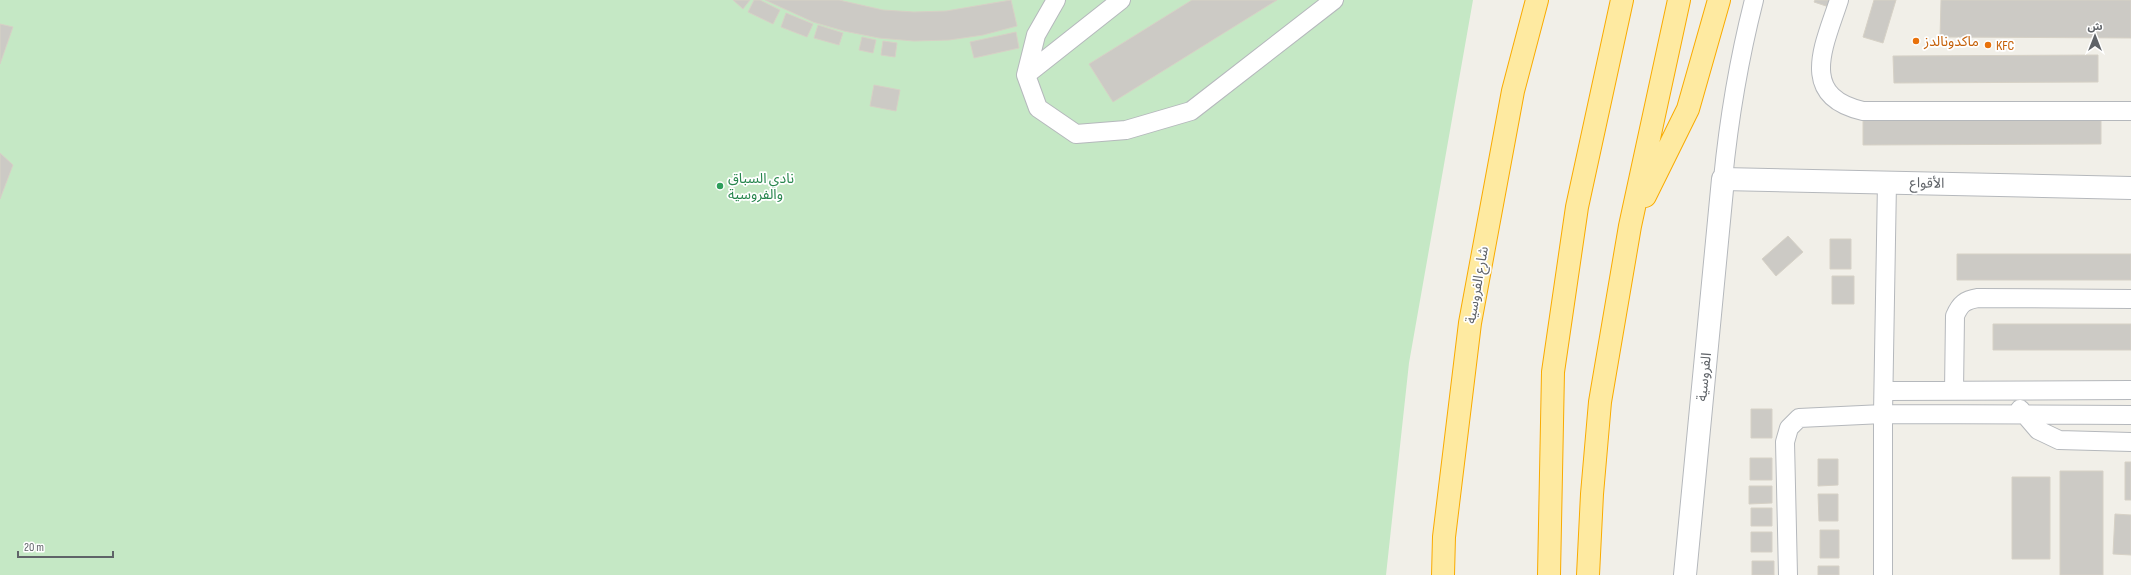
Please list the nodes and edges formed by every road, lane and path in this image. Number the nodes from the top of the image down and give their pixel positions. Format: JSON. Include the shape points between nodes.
{"nodes":[{"id":1,"x":1056,"y":0,"type":"edge"},
{"id":2,"x":1120,"y":0,"type":"edge"},
{"id":3,"x":1334,"y":0,"type":"edge"},
{"id":4,"x":1538,"y":0,"type":"edge"},
{"id":5,"x":1622,"y":0,"type":"edge"},
{"id":6,"x":1679,"y":0,"type":"edge"},
{"id":7,"x":1719,"y":0,"type":"edge"},
{"id":8,"x":1754,"y":0,"type":"edge"},
{"id":9,"x":1839,"y":0,"type":"edge"},
{"id":10,"x":1026,"y":75,"type":"junction"},
{"id":11,"x":2131,"y":110,"type":"edge"},
{"id":12,"x":1723,"y":179,"type":"junction"},
{"id":13,"x":1887,"y":182,"type":"junction"},
{"id":14,"x":2131,"y":188,"type":"edge"},
{"id":15,"x":1630,"y":226,"type":"junction"},
{"id":16,"x":2131,"y":299,"type":"edge"},
{"id":17,"x":2025,"y":390,"type":"junction"},
{"id":18,"x":2131,"y":390,"type":"edge"},
{"id":19,"x":1884,"y":391,"type":"junction"},
{"id":20,"x":1954,"y":391,"type":"junction"},
{"id":21,"x":1883,"y":414,"type":"junction"},
{"id":22,"x":2024,"y":415,"type":"junction"},
{"id":23,"x":2131,"y":415,"type":"edge"},
{"id":24,"x":2131,"y":442,"type":"edge"},
{"id":25,"x":1443,"y":575,"type":"edge"},
{"id":26,"x":1549,"y":575,"type":"edge"},
{"id":27,"x":1588,"y":575,"type":"edge"},
{"id":28,"x":1684,"y":575,"type":"edge"},
{"id":29,"x":1788,"y":575,"type":"edge"},
{"id":30,"x":1883,"y":575,"type":"edge"}],
"edges":[{"from":1,"to":10,"type":"lane","via":[[1036,35]]},
{"from":2,"to":10,"type":"lane"},
{"from":3,"to":10,"type":"lane","via":[[1191,110],[1126,130],[1076,134],[1038,108]]},
{"from":4,"to":25,"type":"highway","name":"شارع الفروسية","via":[[1513,91],[1470,323],[1444,536]]},
{"from":5,"to":26,"type":"highway","via":[[1577,207],[1553,372]]},
{"from":6,"to":15,"type":"highway"},
{"from":7,"to":15,"type":"highway","via":[[1688,109]]},
{"from":8,"to":12,"type":"lane","via":[[1736,77]]},
{"from":9,"to":11,"type":"lane","via":[[1820,62],[1821,76],[1836,100],[1849,107],[1863,110]]},
{"from":12,"to":13,"type":"street","name":"الأقواع"},
{"from":12,"to":28,"type":"street","name":"الفروسية"},
{"from":13,"to":14,"type":"street","name":"الأقواع"},
{"from":13,"to":19,"type":"lane"},
{"from":15,"to":27,"type":"highway","via":[[1600,402]]},
{"from":16,"to":20,"type":"lane","via":[[1967,300],[1959,307],[1955,316]]},
{"from":17,"to":18,"type":"lane"},
{"from":17,"to":20,"type":"lane"},
{"from":17,"to":22,"type":"lane","via":[[2018,401]]},
{"from":19,"to":20,"type":"lane"},
{"from":19,"to":21,"type":"lane"},
{"from":21,"to":22,"type":"lane"},
{"from":21,"to":29,"type":"lane","via":[[1799,418],[1789,428],[1785,442]]},
{"from":21,"to":30,"type":"lane"},
{"from":22,"to":23,"type":"lane"},
{"from":22,"to":24,"type":"lane","via":[[2038,430],[2059,440]]}]}
